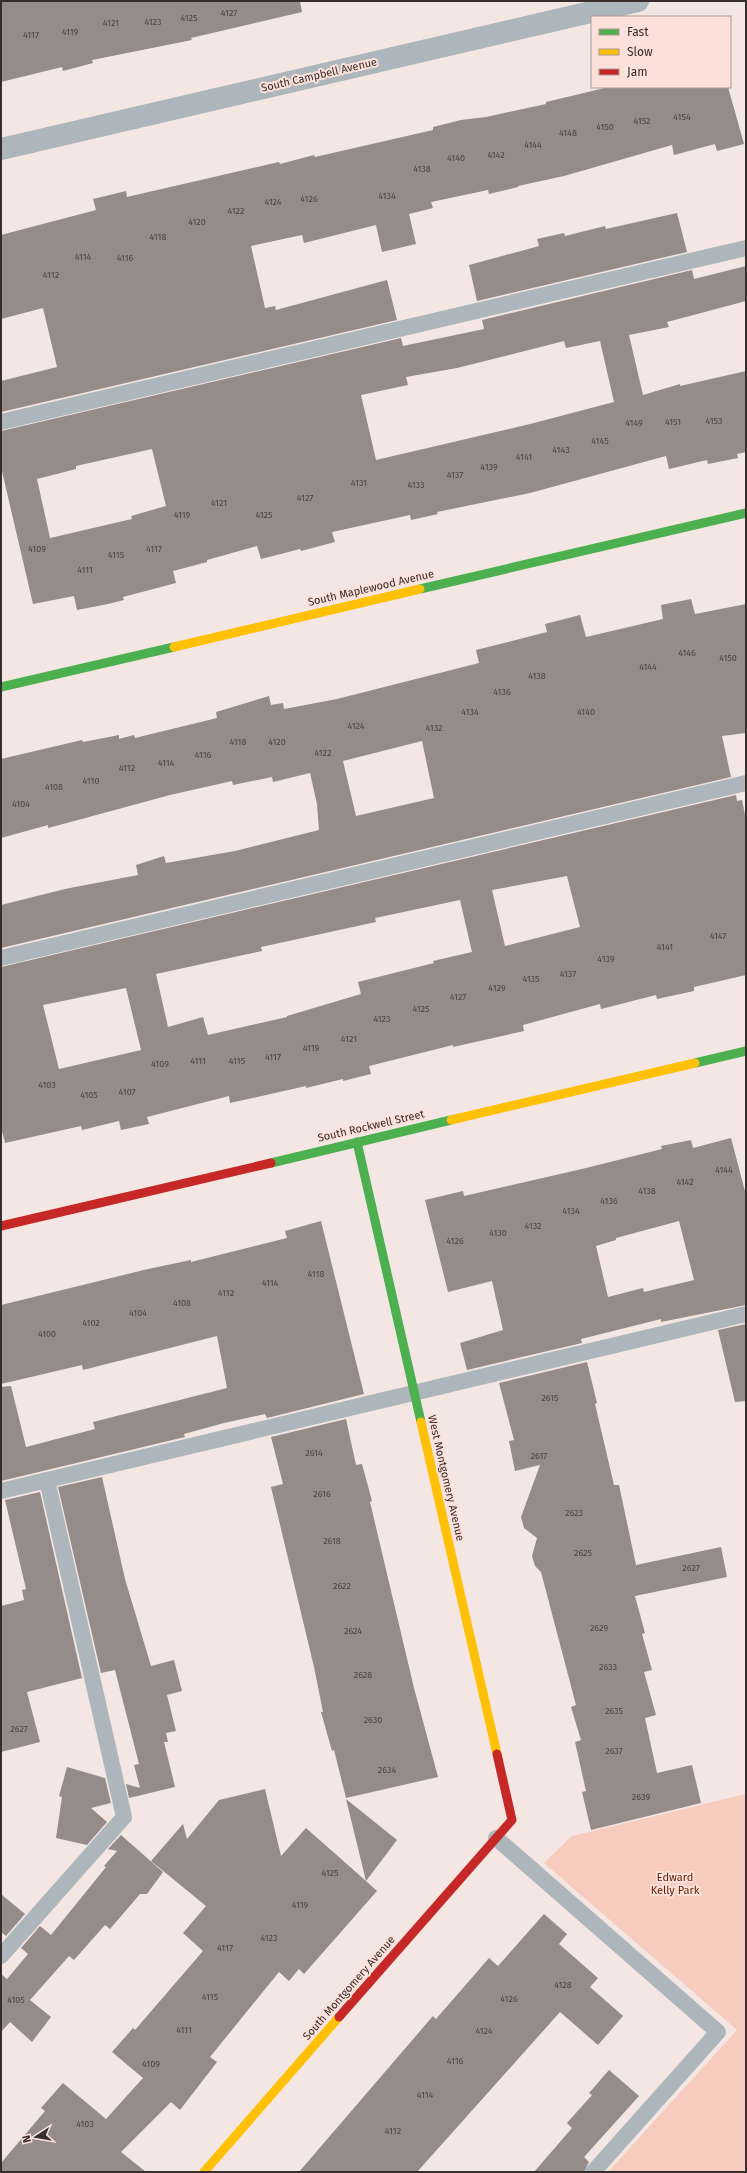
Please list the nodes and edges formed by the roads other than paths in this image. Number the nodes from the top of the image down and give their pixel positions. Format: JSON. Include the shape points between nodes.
{"nodes":[{"id":1,"x":638,"y":1,"type":"edge"},
{"id":2,"x":1,"y":149,"type":"edge"},
{"id":3,"x":746,"y":248,"type":"edge"},
{"id":4,"x":1,"y":422,"type":"edge"},
{"id":5,"x":746,"y":513,"type":"edge"},
{"id":6,"x":1,"y":687,"type":"edge"},
{"id":7,"x":746,"y":783,"type":"edge"},
{"id":8,"x":1,"y":958,"type":"edge"},
{"id":9,"x":746,"y":1051,"type":"edge"},
{"id":10,"x":357,"y":1142,"type":"junction"},
{"id":11,"x":1,"y":1226,"type":"edge"},
{"id":12,"x":746,"y":1314,"type":"edge"},
{"id":13,"x":414,"y":1393,"type":"junction"},
{"id":14,"x":47,"y":1480,"type":"junction"},
{"id":15,"x":1,"y":1491,"type":"edge"},
{"id":16,"x":512,"y":1820,"type":"joint"},
{"id":17,"x":496,"y":1838,"type":"junction"},
{"id":18,"x":1,"y":1956,"type":"edge"},
{"id":19,"x":204,"y":2172,"type":"edge"},
{"id":20,"x":593,"y":2172,"type":"edge"}],
"edges":[{"from":1,"to":2,"type":"street","name":"South Campbell Avenue"},
{"from":3,"to":4,"type":"lane"},
{"from":5,"to":6,"type":"street","name":"South Maplewood Avenue"},
{"from":7,"to":8,"type":"lane"},
{"from":9,"to":10,"type":"street","name":"South Rockwell Street"},
{"from":10,"to":11,"type":"street","name":"South Rockwell Street"},
{"from":10,"to":13,"type":"street","name":"West Montgomery Avenue"},
{"from":12,"to":13,"type":"lane"},
{"from":13,"to":14,"type":"lane"},
{"from":13,"to":16,"type":"street","name":"West Montgomery Avenue"},
{"from":14,"to":15,"type":"lane"},
{"from":14,"to":18,"type":"lane","via":[[124,1817]]},
{"from":16,"to":17,"type":"street","name":"South Montgomery Avenue"},
{"from":17,"to":19,"type":"street","name":"South Montgomery Avenue"},
{"from":17,"to":20,"type":"lane","via":[[718,2032]]}]}
